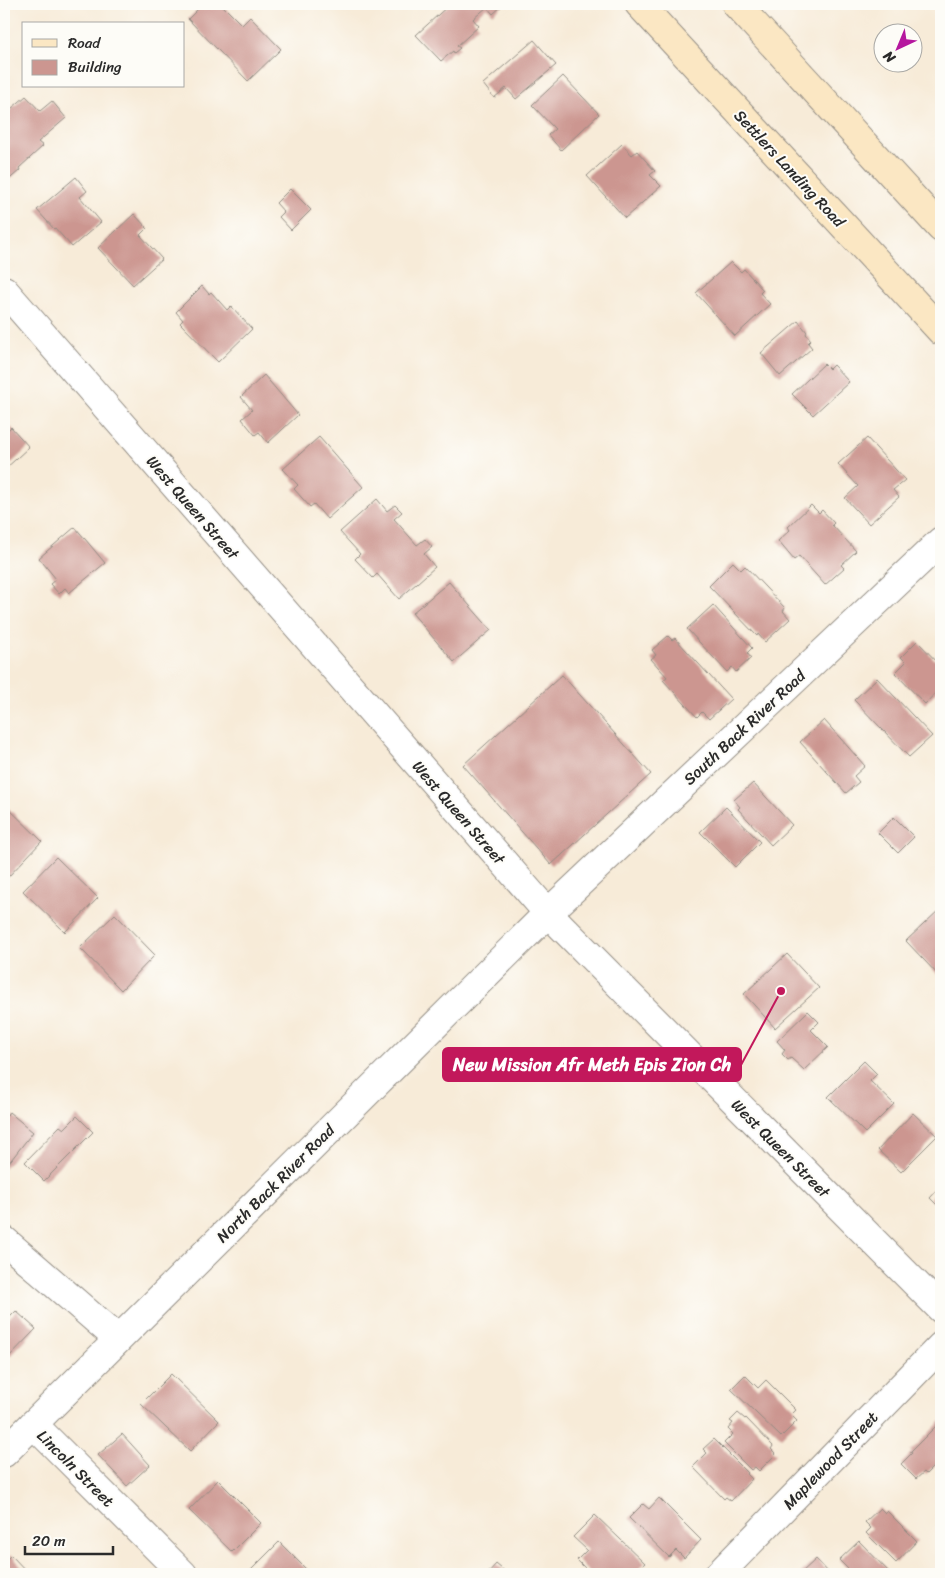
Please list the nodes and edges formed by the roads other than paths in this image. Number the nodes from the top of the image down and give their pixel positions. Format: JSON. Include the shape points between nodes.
{"nodes":[{"id":1,"x":639,"y":4,"type":"edge"},
{"id":2,"x":736,"y":4,"type":"edge"},
{"id":3,"x":941,"y":228,"type":"edge"},
{"id":4,"x":4,"y":290,"type":"edge"},
{"id":5,"x":941,"y":331,"type":"edge"},
{"id":6,"x":941,"y":541,"type":"edge"},
{"id":7,"x":548,"y":913,"type":"junction"},
{"id":8,"x":4,"y":1240,"type":"edge"},
{"id":9,"x":941,"y":1309,"type":"edge"},
{"id":10,"x":118,"y":1339,"type":"junction"},
{"id":11,"x":941,"y":1346,"type":"edge"},
{"id":12,"x":33,"y":1424,"type":"junction"},
{"id":13,"x":4,"y":1453,"type":"edge"},
{"id":14,"x":183,"y":1574,"type":"edge"},
{"id":15,"x":719,"y":1574,"type":"edge"}],
"edges":[{"from":1,"to":5,"type":"main road","name":"Settlers Landing Road"},
{"from":2,"to":3,"type":"main road"},
{"from":4,"to":7,"type":"street","name":"West Queen Street"},
{"from":6,"to":7,"type":"street","name":"South Back River Road"},
{"from":7,"to":9,"type":"street","name":"West Queen Street"},
{"from":7,"to":10,"type":"street","name":"North Back River Road"},
{"from":8,"to":10,"type":"street"},
{"from":10,"to":12,"type":"street","name":"North Back River Road"},
{"from":11,"to":15,"type":"street","name":"Maplewood Street"},
{"from":12,"to":13,"type":"street","name":"North Back River Road"},
{"from":12,"to":14,"type":"street","name":"Lincoln Street"}]}
